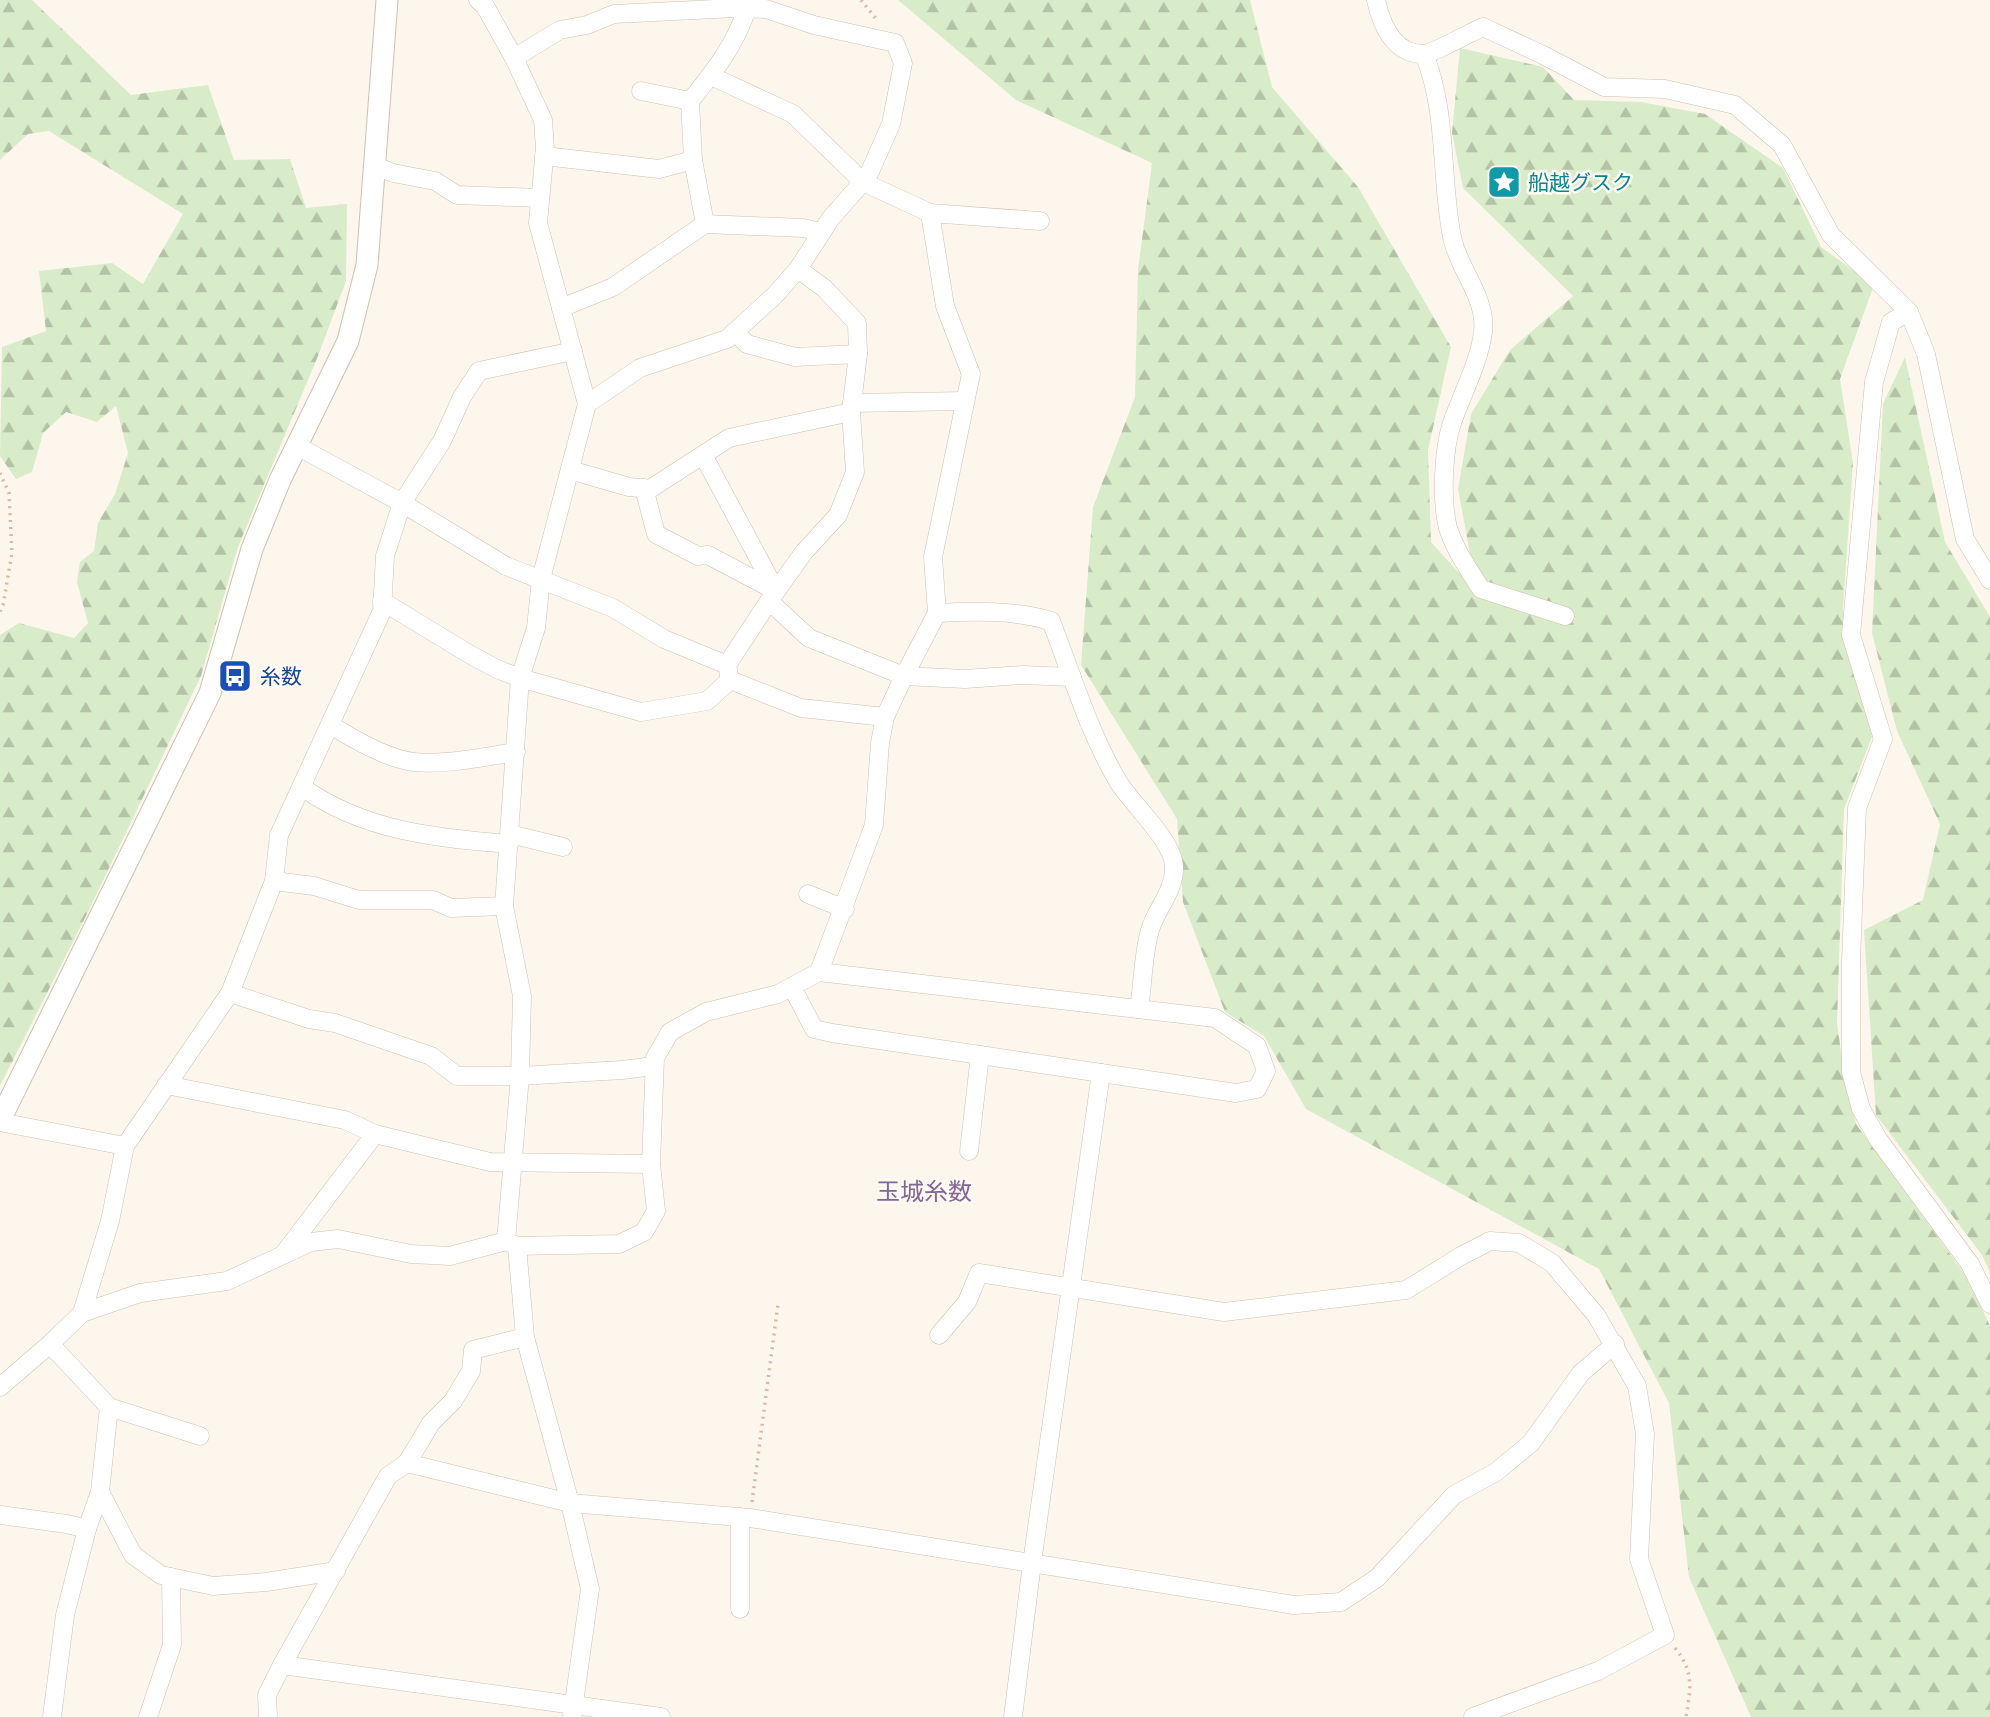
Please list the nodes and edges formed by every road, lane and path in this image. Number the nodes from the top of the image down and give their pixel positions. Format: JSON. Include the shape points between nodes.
{"nodes":[{"id":1,"x":387,"y":0,"type":"edge"},
{"id":2,"x":478,"y":0,"type":"edge"},
{"id":3,"x":1377,"y":0,"type":"edge"},
{"id":4,"x":747,"y":8,"type":"junction"},
{"id":5,"x":1424,"y":54,"type":"junction"},
{"id":6,"x":514,"y":58,"type":"junction"},
{"id":7,"x":711,"y":76,"type":"junction"},
{"id":8,"x":641,"y":91,"type":"dead end"},
{"id":9,"x":690,"y":101,"type":"junction"},
{"id":10,"x":544,"y":156,"type":"junction"},
{"id":11,"x":693,"y":160,"type":"junction"},
{"id":12,"x":373,"y":165,"type":"junction"},
{"id":13,"x":863,"y":182,"type":"junction"},
{"id":14,"x":540,"y":198,"type":"junction"},
{"id":15,"x":930,"y":213,"type":"junction"},
{"id":16,"x":1040,"y":221,"type":"dead end"},
{"id":17,"x":705,"y":224,"type":"junction"},
{"id":18,"x":822,"y":232,"type":"junction"},
{"id":19,"x":798,"y":269,"type":"junction"},
{"id":20,"x":561,"y":308,"type":"junction"},
{"id":21,"x":1909,"y":312,"type":"junction"},
{"id":22,"x":735,"y":332,"type":"junction"},
{"id":23,"x":573,"y":351,"type":"junction"},
{"id":24,"x":858,"y":354,"type":"junction"},
{"id":25,"x":965,"y":401,"type":"junction"},
{"id":26,"x":587,"y":404,"type":"junction"},
{"id":27,"x":852,"y":407,"type":"junction"},
{"id":28,"x":297,"y":446,"type":"junction"},
{"id":29,"x":703,"y":455,"type":"junction"},
{"id":30,"x":570,"y":470,"type":"junction"},
{"id":31,"x":0,"y":473,"type":"edge"},
{"id":32,"x":644,"y":488,"type":"junction"},
{"id":33,"x":402,"y":502,"type":"junction"},
{"id":34,"x":541,"y":579,"type":"junction"},
{"id":35,"x":1990,"y":579,"type":"edge"},
{"id":36,"x":773,"y":596,"type":"junction"},
{"id":37,"x":383,"y":601,"type":"junction"},
{"id":38,"x":0,"y":612,"type":"edge"},
{"id":39,"x":937,"y":613,"type":"junction"},
{"id":40,"x":1565,"y":615,"type":"dead end"},
{"id":41,"x":729,"y":673,"type":"junction"},
{"id":42,"x":904,"y":676,"type":"junction"},
{"id":43,"x":1072,"y":677,"type":"junction"},
{"id":44,"x":520,"y":678,"type":"junction"},
{"id":45,"x":885,"y":717,"type":"junction"},
{"id":46,"x":331,"y":725,"type":"junction"},
{"id":47,"x":516,"y":752,"type":"junction"},
{"id":48,"x":302,"y":787,"type":"junction"},
{"id":49,"x":510,"y":839,"type":"junction"},
{"id":50,"x":563,"y":847,"type":"dead end"},
{"id":51,"x":274,"y":881,"type":"junction"},
{"id":52,"x":808,"y":894,"type":"dead end"},
{"id":53,"x":504,"y":906,"type":"junction"},
{"id":54,"x":845,"y":909,"type":"junction"},
{"id":55,"x":819,"y":972,"type":"junction"},
{"id":56,"x":792,"y":987,"type":"junction"},
{"id":57,"x":230,"y":993,"type":"junction"},
{"id":58,"x":1139,"y":1009,"type":"junction"},
{"id":59,"x":980,"y":1055,"type":"junction"},
{"id":60,"x":654,"y":1066,"type":"junction"},
{"id":61,"x":1101,"y":1073,"type":"junction"},
{"id":62,"x":520,"y":1076,"type":"junction"},
{"id":63,"x":166,"y":1085,"type":"junction"},
{"id":64,"x":0,"y":1121,"type":"edge"},
{"id":65,"x":375,"y":1134,"type":"junction"},
{"id":66,"x":125,"y":1146,"type":"junction"},
{"id":67,"x":969,"y":1151,"type":"dead end"},
{"id":68,"x":512,"y":1163,"type":"junction"},
{"id":69,"x":651,"y":1164,"type":"junction"},
{"id":70,"x":512,"y":1243,"type":"junction"},
{"id":71,"x":285,"y":1252,"type":"junction"},
{"id":72,"x":1072,"y":1289,"type":"junction"},
{"id":73,"x":778,"y":1304,"type":"dead end"},
{"id":74,"x":1990,"y":1304,"type":"edge"},
{"id":75,"x":82,"y":1313,"type":"junction"},
{"id":76,"x":939,"y":1335,"type":"dead end"},
{"id":77,"x":525,"y":1337,"type":"junction"},
{"id":78,"x":50,"y":1344,"type":"junction"},
{"id":79,"x":1615,"y":1344,"type":"junction"},
{"id":80,"x":1,"y":1384,"type":"edge"},
{"id":81,"x":109,"y":1407,"type":"junction"},
{"id":82,"x":200,"y":1436,"type":"dead end"},
{"id":83,"x":408,"y":1463,"type":"junction"},
{"id":84,"x":100,"y":1492,"type":"junction"},
{"id":85,"x":570,"y":1503,"type":"junction"},
{"id":86,"x":0,"y":1515,"type":"edge"},
{"id":87,"x":745,"y":1518,"type":"junction"},
{"id":88,"x":86,"y":1529,"type":"junction"},
{"id":89,"x":1032,"y":1563,"type":"junction"},
{"id":90,"x":336,"y":1571,"type":"junction"},
{"id":91,"x":171,"y":1577,"type":"junction"},
{"id":92,"x":740,"y":1609,"type":"dead end"},
{"id":93,"x":1665,"y":1635,"type":"junction"},
{"id":94,"x":282,"y":1665,"type":"junction"},
{"id":95,"x":573,"y":1710,"type":"edge"},
{"id":96,"x":52,"y":1717,"type":"edge"},
{"id":97,"x":148,"y":1717,"type":"edge"},
{"id":98,"x":268,"y":1717,"type":"edge"},
{"id":99,"x":661,"y":1717,"type":"edge"},
{"id":100,"x":1013,"y":1717,"type":"edge"},
{"id":101,"x":1473,"y":1717,"type":"edge"},
{"id":102,"x":1686,"y":1717,"type":"edge"}],
"edges":[{"from":1,"to":12,"type":"street"},
{"from":2,"to":6,"type":"street"},
{"from":3,"to":5,"type":"street","via":[[1380,18],[1394,41]]},
{"from":4,"to":6,"type":"street","via":[[614,14],[560,30]]},
{"from":4,"to":7,"type":"street","via":[[740,31]]},
{"from":4,"to":13,"type":"street","via":[[895,43],[903,63],[891,124]]},
{"from":5,"to":21,"type":"street","via":[[1483,27],[1604,87],[1665,89],[1735,105],[1782,145],[1831,235]]},
{"from":5,"to":40,"type":"street","via":[[1443,139],[1452,239],[1474,288],[1483,331],[1450,426],[1444,493],[1448,528],[1481,589]]},
{"from":6,"to":10,"type":"street","via":[[543,120]]},
{"from":7,"to":9,"type":"street"},
{"from":7,"to":13,"type":"street","via":[[793,114]]},
{"from":8,"to":9,"type":"street"},
{"from":9,"to":11,"type":"street"},
{"from":10,"to":11,"type":"street","via":[[659,169]]},
{"from":10,"to":14,"type":"street"},
{"from":11,"to":17,"type":"street"},
{"from":12,"to":14,"type":"street","via":[[435,181],[457,195]]},
{"from":12,"to":28,"type":"street","via":[[367,265],[348,341]]},
{"from":13,"to":15,"type":"street"},
{"from":13,"to":18,"type":"street"},
{"from":14,"to":20,"type":"street","via":[[538,223]]},
{"from":15,"to":16,"type":"street"},
{"from":15,"to":25,"type":"street","via":[[945,306],[971,374]]},
{"from":17,"to":18,"type":"street"},
{"from":17,"to":20,"type":"street","via":[[613,287]]},
{"from":18,"to":19,"type":"street"},
{"from":19,"to":22,"type":"street"},
{"from":19,"to":24,"type":"street","via":[[824,288],[857,323]]},
{"from":20,"to":23,"type":"street"},
{"from":21,"to":35,"type":"street","via":[[1926,354],[1965,539]]},
{"from":21,"to":74,"type":"street","via":[[1891,322],[1874,382],[1851,635],[1883,739],[1857,808],[1852,1072],[1861,1110],[1878,1139],[1970,1264]]},
{"from":22,"to":24,"type":"street","via":[[747,344],[795,357]]},
{"from":22,"to":26,"type":"street","via":[[727,339],[640,368]]},
{"from":23,"to":26,"type":"street"},
{"from":23,"to":33,"type":"street","via":[[479,371],[443,440]]},
{"from":24,"to":27,"type":"street"},
{"from":25,"to":27,"type":"street"},
{"from":25,"to":39,"type":"street","via":[[933,557]]},
{"from":26,"to":30,"type":"street"},
{"from":27,"to":29,"type":"street","via":[[729,438]]},
{"from":27,"to":36,"type":"street","via":[[855,472],[838,515]]},
{"from":28,"to":33,"type":"street"},
{"from":28,"to":64,"type":"street","via":[[252,549],[210,693]]},
{"from":29,"to":32,"type":"street","via":[[650,489]]},
{"from":29,"to":36,"type":"street"},
{"from":30,"to":32,"type":"street"},
{"from":30,"to":34,"type":"street"},
{"from":31,"to":38,"type":"path","via":[[9,493],[12,553]]},
{"from":32,"to":36,"type":"street","via":[[656,534],[698,556],[708,555]]},
{"from":33,"to":34,"type":"street","via":[[506,566]]},
{"from":33,"to":37,"type":"street","via":[[385,556]]},
{"from":34,"to":41,"type":"street","via":[[613,608]]},
{"from":34,"to":44,"type":"street","via":[[536,628]]},
{"from":36,"to":41,"type":"street"},
{"from":36,"to":42,"type":"street","via":[[809,638]]},
{"from":37,"to":44,"type":"street","via":[[469,654]]},
{"from":37,"to":46,"type":"street"},
{"from":39,"to":42,"type":"street"},
{"from":39,"to":43,"type":"street","via":[[1028,614],[1052,621]]},
{"from":41,"to":44,"type":"street","via":[[707,701],[641,712]]},
{"from":41,"to":45,"type":"street","via":[[801,708]]},
{"from":42,"to":43,"type":"street"},
{"from":42,"to":45,"type":"street"},
{"from":43,"to":58,"type":"street","via":[[1119,784],[1167,842],[1174,863],[1173,885],[1150,929]]},
{"from":44,"to":47,"type":"street"},
{"from":45,"to":54,"type":"street","via":[[874,825]]},
{"from":46,"to":47,"type":"street","via":[[361,744],[412,762]]},
{"from":46,"to":48,"type":"street"},
{"from":47,"to":49,"type":"street"},
{"from":48,"to":49,"type":"street","via":[[359,819],[437,838]]},
{"from":48,"to":51,"type":"street","via":[[279,835]]},
{"from":49,"to":50,"type":"street"},
{"from":49,"to":53,"type":"street"},
{"from":51,"to":53,"type":"street","via":[[314,886],[359,900],[433,900],[451,908]]},
{"from":51,"to":57,"type":"street"},
{"from":52,"to":54,"type":"street"},
{"from":53,"to":62,"type":"street","via":[[522,996]]},
{"from":54,"to":55,"type":"street"},
{"from":55,"to":56,"type":"street"},
{"from":55,"to":58,"type":"street"},
{"from":56,"to":59,"type":"street","via":[[814,1029]]},
{"from":56,"to":60,"type":"street","via":[[706,1012],[670,1032]]},
{"from":57,"to":62,"type":"street","via":[[431,1056],[457,1076]]},
{"from":57,"to":63,"type":"street"},
{"from":58,"to":61,"type":"street","via":[[1215,1018],[1257,1046],[1266,1071],[1257,1089],[1236,1093]]},
{"from":59,"to":61,"type":"street"},
{"from":59,"to":67,"type":"street"},
{"from":60,"to":62,"type":"street"},
{"from":60,"to":69,"type":"street"},
{"from":61,"to":72,"type":"street"},
{"from":62,"to":68,"type":"street"},
{"from":63,"to":65,"type":"street","via":[[345,1120]]},
{"from":63,"to":66,"type":"street"},
{"from":64,"to":66,"type":"street"},
{"from":65,"to":68,"type":"street"},
{"from":65,"to":71,"type":"street"},
{"from":66,"to":75,"type":"street","via":[[110,1221]]},
{"from":68,"to":69,"type":"street"},
{"from":68,"to":70,"type":"street"},
{"from":69,"to":70,"type":"street","via":[[656,1212],[644,1232],[619,1244]]},
{"from":70,"to":71,"type":"street","via":[[450,1256],[411,1254],[338,1238]]},
{"from":70,"to":77,"type":"street"},
{"from":71,"to":75,"type":"street","via":[[227,1281],[140,1293]]},
{"from":72,"to":76,"type":"street","via":[[979,1273],[967,1302]]},
{"from":72,"to":79,"type":"street","via":[[1224,1312],[1406,1290],[1490,1241],[1519,1243],[1552,1263]]},
{"from":72,"to":89,"type":"street"},
{"from":73,"to":87,"type":"path"},
{"from":75,"to":78,"type":"street"},
{"from":77,"to":83,"type":"street","via":[[473,1350],[471,1371],[453,1401],[431,1423]]},
{"from":77,"to":85,"type":"street"},
{"from":78,"to":80,"type":"street"},
{"from":78,"to":81,"type":"street"},
{"from":79,"to":89,"type":"street","via":[[1581,1373],[1531,1443],[1496,1472],[1454,1495],[1377,1578],[1340,1602],[1294,1605]]},
{"from":79,"to":93,"type":"street","via":[[1637,1386],[1645,1434],[1639,1559]]},
{"from":81,"to":82,"type":"street"},
{"from":81,"to":84,"type":"street"},
{"from":83,"to":85,"type":"street"},
{"from":83,"to":90,"type":"street","via":[[388,1476]]},
{"from":84,"to":88,"type":"street"},
{"from":84,"to":91,"type":"street","via":[[133,1555]]},
{"from":85,"to":87,"type":"street"},
{"from":85,"to":95,"type":"street","via":[[590,1589]]},
{"from":86,"to":88,"type":"street"},
{"from":87,"to":89,"type":"street"},
{"from":87,"to":92,"type":"street"},
{"from":88,"to":96,"type":"street","via":[[65,1615]]},
{"from":89,"to":100,"type":"street"},
{"from":90,"to":91,"type":"street","via":[[213,1586]]},
{"from":90,"to":94,"type":"street"},
{"from":91,"to":97,"type":"street","via":[[172,1645]]},
{"from":93,"to":101,"type":"street","via":[[1598,1671]]},
{"from":93,"to":102,"type":"path","via":[[1685,1660],[1692,1685]]},
{"from":94,"to":95,"type":"street"},
{"from":94,"to":98,"type":"street","via":[[267,1695]]},
{"from":95,"to":99,"type":"street"}]}
